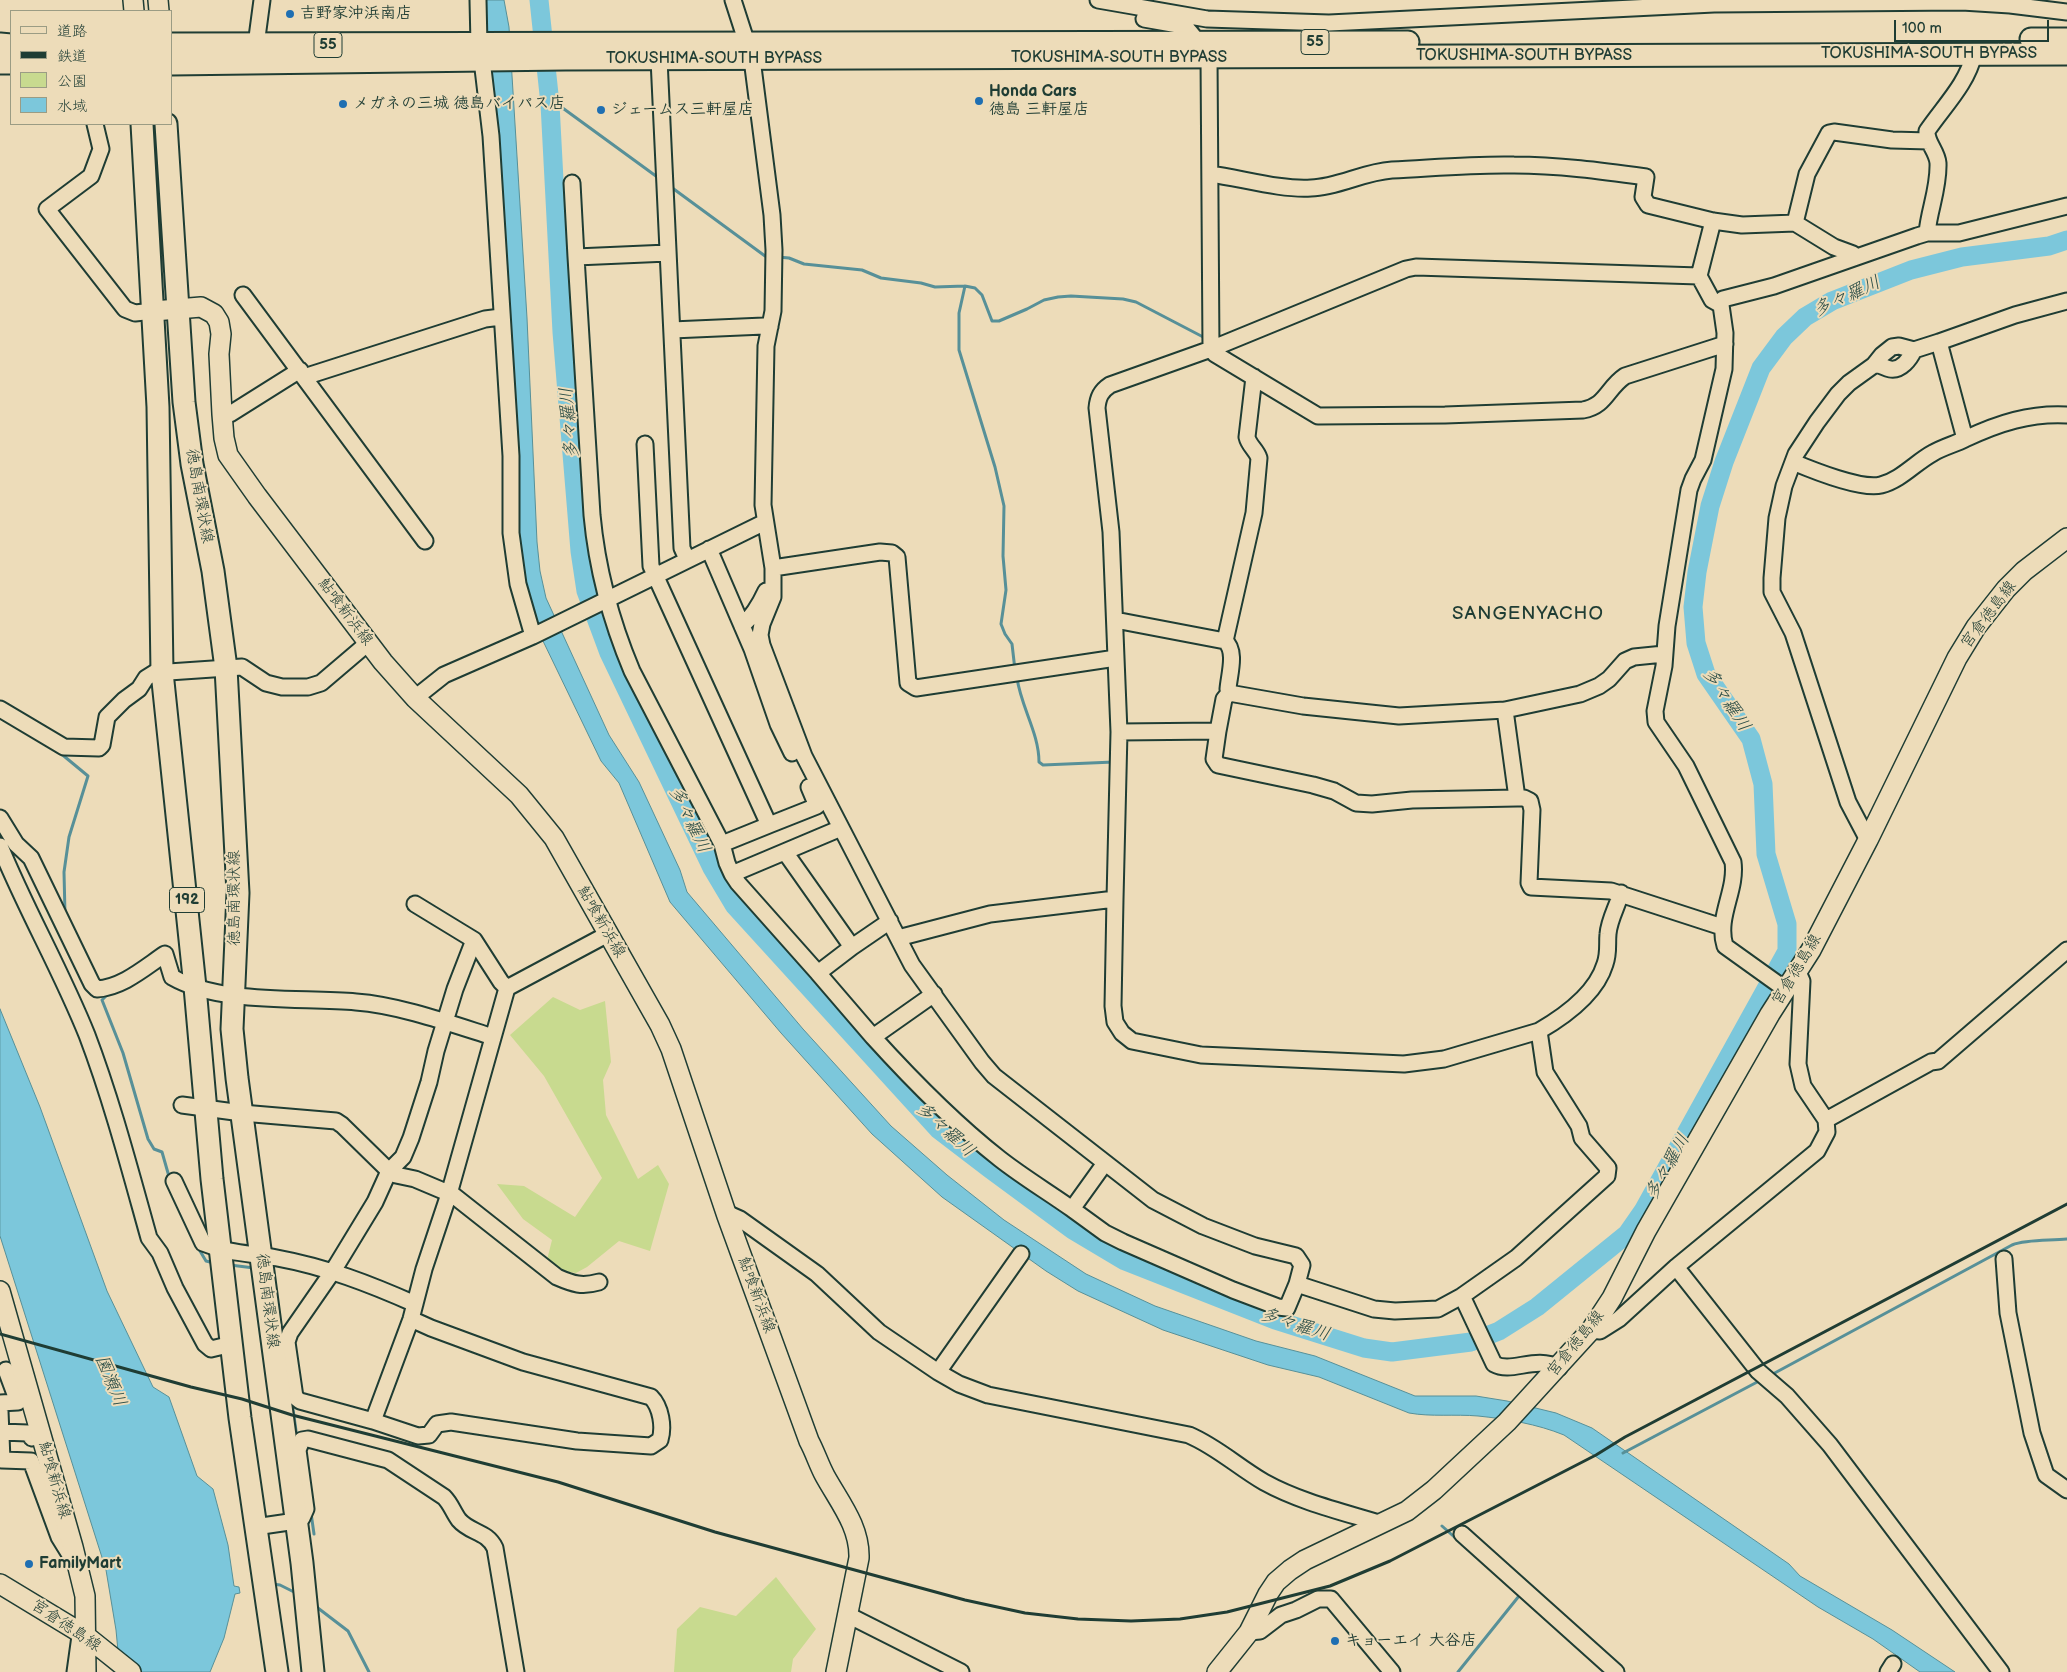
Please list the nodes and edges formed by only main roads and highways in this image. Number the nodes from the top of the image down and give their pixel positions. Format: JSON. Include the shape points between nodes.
{"nodes":[{"id":1,"x":2067,"y":39,"type":"edge"},
{"id":2,"x":172,"y":44,"type":"edge"},
{"id":3,"x":1203,"y":50,"type":"junction"},
{"id":4,"x":483,"y":52,"type":"junction"},
{"id":5,"x":564,"y":52,"type":"junction"},
{"id":6,"x":750,"y":52,"type":"junction"},
{"id":7,"x":2067,"y":54,"type":"edge"},
{"id":8,"x":172,"y":64,"type":"edge"},
{"id":9,"x":142,"y":125,"type":"edge"},
{"id":10,"x":166,"y":125,"type":"edge"},
{"id":11,"x":178,"y":308,"type":"junction"},
{"id":12,"x":154,"y":311,"type":"junction"},
{"id":13,"x":2067,"y":538,"type":"edge"},
{"id":14,"x":0,"y":1291,"type":"edge"},
{"id":15,"x":0,"y":1584,"type":"edge"},
{"id":16,"x":87,"y":1637,"type":"junction"},
{"id":17,"x":86,"y":1672,"type":"edge"},
{"id":18,"x":131,"y":1672,"type":"edge"},
{"id":19,"x":277,"y":1672,"type":"edge"},
{"id":20,"x":313,"y":1672,"type":"edge"},
{"id":21,"x":836,"y":1672,"type":"edge"},
{"id":22,"x":1217,"y":1672,"type":"edge"}],
"edges":[{"from":1,"to":3,"type":"highway","name":"TOKUSHIMA-SOUTH BYPASS","number":"55"},
{"from":2,"to":4,"type":"highway","name":"TOKUSHIMA-SOUTH BYPASS","number":"55"},
{"from":3,"to":6,"type":"highway","name":"TOKUSHIMA-SOUTH BYPASS","number":"55"},
{"from":3,"to":7,"type":"highway","name":"TOKUSHIMA-SOUTH BYPASS","number":"55"},
{"from":4,"to":5,"type":"highway","name":"TOKUSHIMA-SOUTH BYPASS","number":"55"},
{"from":4,"to":8,"type":"highway","name":"TOKUSHIMA-SOUTH BYPASS","number":"55"},
{"from":5,"to":6,"type":"highway","name":"TOKUSHIMA-SOUTH BYPASS","number":"55"},
{"from":5,"to":6,"type":"highway","name":"TOKUSHIMA-SOUTH BYPASS","number":"55","via":[[659,60]]},
{"from":9,"to":12,"type":"highway","name":"徳島南環状線","number":"192"},
{"from":10,"to":11,"type":"highway","name":"徳島南環状線"},
{"from":11,"to":12,"type":"main road","name":"鮎喰新浜線"},
{"from":11,"to":20,"type":"highway","name":"徳島南環状線","via":[[192,464],[213,571],[226,668],[238,893],[232,1029],[302,1562]]},
{"from":11,"to":21,"type":"main road","name":"鮎喰新浜線","via":[[201,307],[214,314],[219,322],[222,414],[228,456],[368,643],[415,698],[536,814],[554,838],[660,1025],[671,1048],[727,1216],[810,1440],[860,1544]]},
{"from":12,"to":19,"type":"highway","name":"徳島南環状線","number":"192","via":[[162,672],[221,1251],[255,1528]]},
{"from":13,"to":22,"type":"main road","name":"宮倉徳島線","via":[[2006,589],[1957,658],[1811,950],[1798,972],[1783,988],[1592,1330],[1508,1422],[1407,1512],[1305,1560],[1276,1582],[1249,1632]]},
{"from":14,"to":16,"type":"main road","name":"鮎喰新浜線","via":[[78,1568],[85,1596]]},
{"from":15,"to":16,"type":"main road","name":"宮倉徳島線"},
{"from":16,"to":17,"type":"main road","name":"鮎喰新浜線"},
{"from":16,"to":18,"type":"main road","name":"宮倉徳島線"}]}
